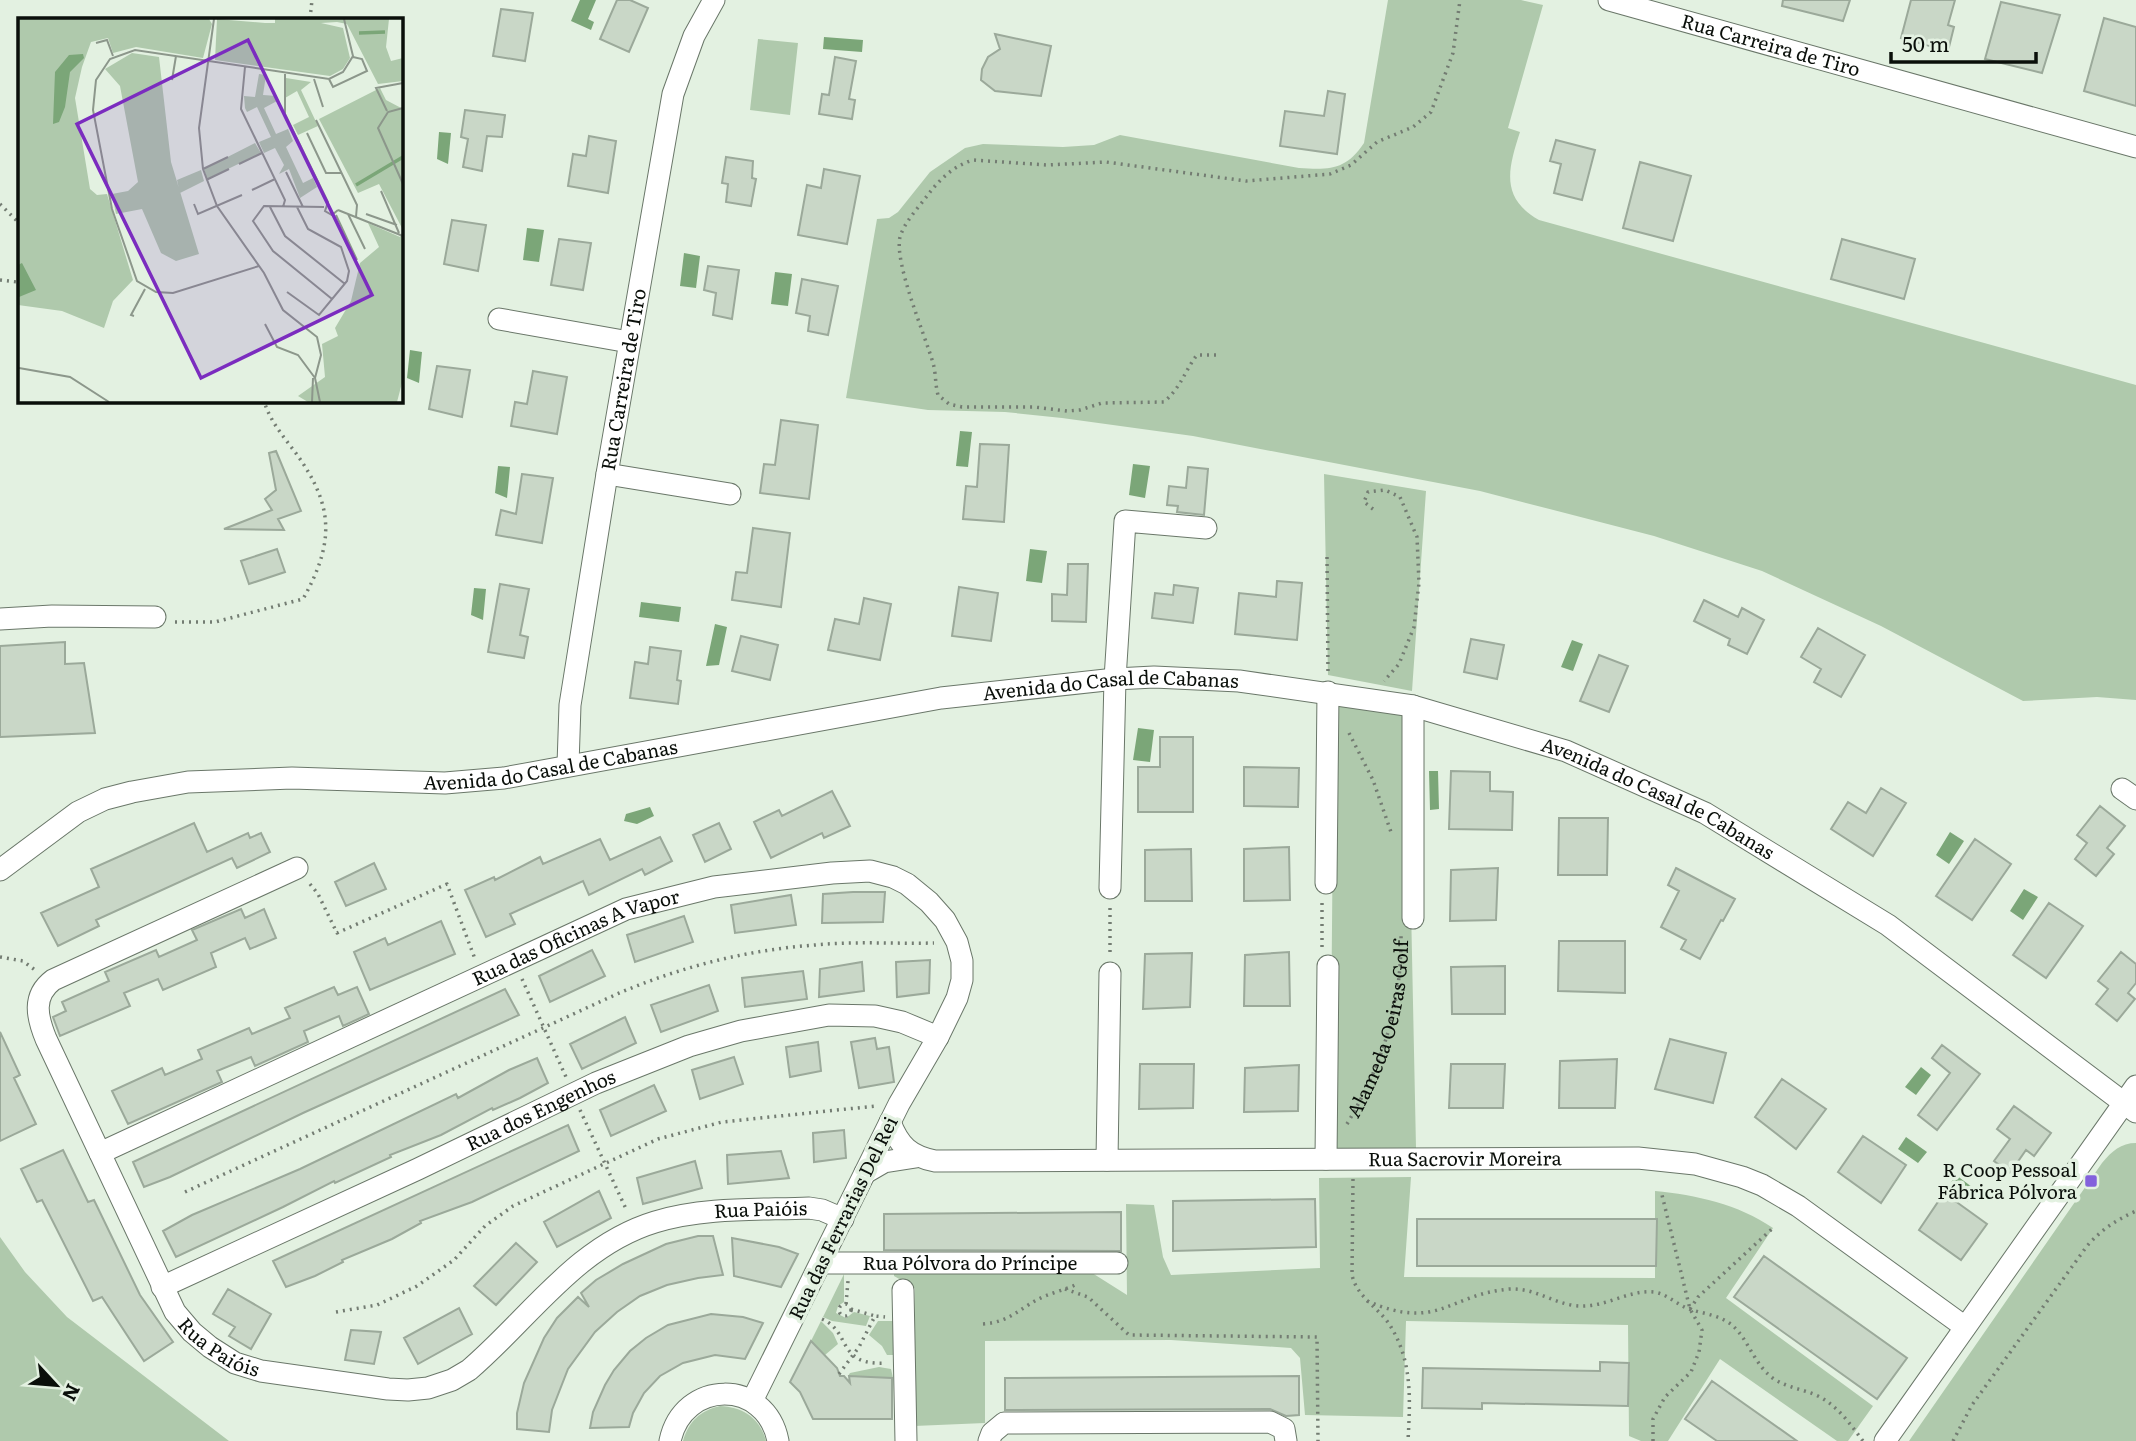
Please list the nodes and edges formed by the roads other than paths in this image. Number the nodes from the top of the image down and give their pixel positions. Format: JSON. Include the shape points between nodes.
{"nodes":[{"id":1,"x":714,"y":0,"type":"edge"},
{"id":2,"x":1609,"y":0,"type":"edge"},
{"id":3,"x":2136,"y":147,"type":"edge"},
{"id":4,"x":499,"y":319,"type":"dead end"},
{"id":5,"x":629,"y":342,"type":"junction"},
{"id":6,"x":607,"y":474,"type":"junction"},
{"id":7,"x":730,"y":494,"type":"dead end"},
{"id":8,"x":1206,"y":528,"type":"dead end"},
{"id":9,"x":155,"y":617,"type":"road end"},
{"id":10,"x":0,"y":619,"type":"edge"},
{"id":11,"x":1115,"y":679,"type":"junction"},
{"id":12,"x":1328,"y":692,"type":"junction"},
{"id":13,"x":1413,"y":706,"type":"junction"},
{"id":14,"x":568,"y":765,"type":"junction"},
{"id":15,"x":298,"y":868,"type":"dead end"},
{"id":16,"x":0,"y":870,"type":"edge"},
{"id":17,"x":1326,"y":883,"type":"road end"},
{"id":18,"x":1110,"y":888,"type":"dead end"},
{"id":19,"x":1407,"y":924,"type":"road end"},
{"id":20,"x":1328,"y":966,"type":"road end"},
{"id":21,"x":1110,"y":973,"type":"dead end"},
{"id":22,"x":938,"y":1037,"type":"junction"},
{"id":23,"x":2132,"y":1101,"type":"edge"},
{"id":24,"x":895,"y":1113,"type":"junction"},
{"id":25,"x":100,"y":1153,"type":"junction"},
{"id":26,"x":916,"y":1157,"type":"junction"},
{"id":27,"x":1326,"y":1159,"type":"junction"},
{"id":28,"x":1107,"y":1160,"type":"junction"},
{"id":29,"x":865,"y":1173,"type":"junction"},
{"id":30,"x":843,"y":1219,"type":"junction"},
{"id":31,"x":821,"y":1263,"type":"junction"},
{"id":32,"x":1117,"y":1263,"type":"dead end"},
{"id":33,"x":162,"y":1287,"type":"junction"},
{"id":34,"x":904,"y":1290,"type":"dead end"},
{"id":35,"x":1965,"y":1327,"type":"junction"},
{"id":36,"x":752,"y":1401,"type":"junction"},
{"id":37,"x":670,"y":1441,"type":"edge"},
{"id":38,"x":778,"y":1441,"type":"edge"},
{"id":39,"x":906,"y":1441,"type":"edge"},
{"id":40,"x":989,"y":1441,"type":"edge"},
{"id":41,"x":1286,"y":1441,"type":"edge"},
{"id":42,"x":1885,"y":1441,"type":"edge"}],
"edges":[{"from":1,"to":5,"type":"street","name":"Rua Carreira de Tiro","via":[[694,36],[673,94]]},
{"from":2,"to":3,"type":"street","name":"Rua Carreira de Tiro"},
{"from":4,"to":5,"type":"street"},
{"from":5,"to":6,"type":"street","name":"Rua Carreira de Tiro"},
{"from":6,"to":7,"type":"street"},
{"from":6,"to":14,"type":"street","name":"Rua Carreira de Tiro","via":[[570,705]]},
{"from":8,"to":11,"type":"street","via":[[1125,521]]},
{"from":9,"to":10,"type":"street"},
{"from":11,"to":12,"type":"street","name":"Avenida do Casal de Cabanas","via":[[1207,678]]},
{"from":11,"to":14,"type":"street","name":"Avenida do Casal de Cabanas","via":[[941,698]]},
{"from":11,"to":18,"type":"street"},
{"from":12,"to":13,"type":"street","name":"Avenida do Casal de Cabanas"},
{"from":12,"to":17,"type":"street"},
{"from":13,"to":19,"type":"street","name":"Alameda Oeiras Golf"},
{"from":13,"to":23,"type":"street","name":"Avenida do Casal de Cabanas","via":[[1566,751],[1705,813],[1888,925]]},
{"from":14,"to":16,"type":"street","name":"Avenida do Casal de Cabanas","via":[[504,778],[445,783],[292,778],[188,782],[132,792],[78,812]]},
{"from":15,"to":25,"type":"street","name":"Rua Paióis","via":[[45,986],[37,1010],[39,1022]]},
{"from":20,"to":27,"type":"street","name":"Alameda Oeiras Golf"},
{"from":21,"to":28,"type":"street"},
{"from":22,"to":24,"type":"street","name":"Rua das Ferrarias Del Rei"},
{"from":22,"to":25,"type":"street","name":"Rua das Oficinas A Vapor","via":[[957,998],[962,961],[945,920],[908,884],[870,871],[713,887],[626,909]]},
{"from":22,"to":33,"type":"street","name":"Rua dos Engenhos","via":[[875,1016],[829,1015],[689,1046],[596,1083]]},
{"from":23,"to":35,"type":"street"},
{"from":24,"to":26,"type":"street","via":[[899,1140]]},
{"from":24,"to":29,"type":"street","name":"Rua das Ferrarias Del Rei"},
{"from":25,"to":33,"type":"street","name":"Rua Paióis"},
{"from":26,"to":28,"type":"street","name":"Rua Sacrovir Moreira","via":[[934,1161]]},
{"from":26,"to":29,"type":"street","name":"Rua Sacrovir Moreira","via":[[884,1162]]},
{"from":27,"to":28,"type":"street","name":"Rua Sacrovir Moreira"},
{"from":27,"to":35,"type":"street","name":"Rua Sacrovir Moreira","via":[[1638,1158],[1719,1170],[1762,1185],[1798,1206]]},
{"from":29,"to":30,"type":"street","name":"Rua das Ferrarias Del Rei"},
{"from":30,"to":31,"type":"street","name":"Rua das Ferrarias Del Rei"},
{"from":30,"to":33,"type":"street","name":"Rua Paióis","via":[[809,1208],[723,1212],[655,1222],[584,1260],[470,1370],[428,1388],[388,1389],[261,1371],[235,1363],[192,1332]]},
{"from":31,"to":32,"type":"street","name":"Rua Pólvora do Príncipe"},
{"from":31,"to":36,"type":"street","name":"Rua das Ferrarias Del Rei"},
{"from":34,"to":39,"type":"street"},
{"from":35,"to":42,"type":"street"},
{"from":36,"to":37,"type":"street","via":[[726,1394],[699,1400],[678,1418]]},
{"from":36,"to":38,"type":"street","via":[[769,1417]]},
{"from":40,"to":41,"type":"street","via":[[1003,1423],[1270,1422],[1284,1429]]}]}
